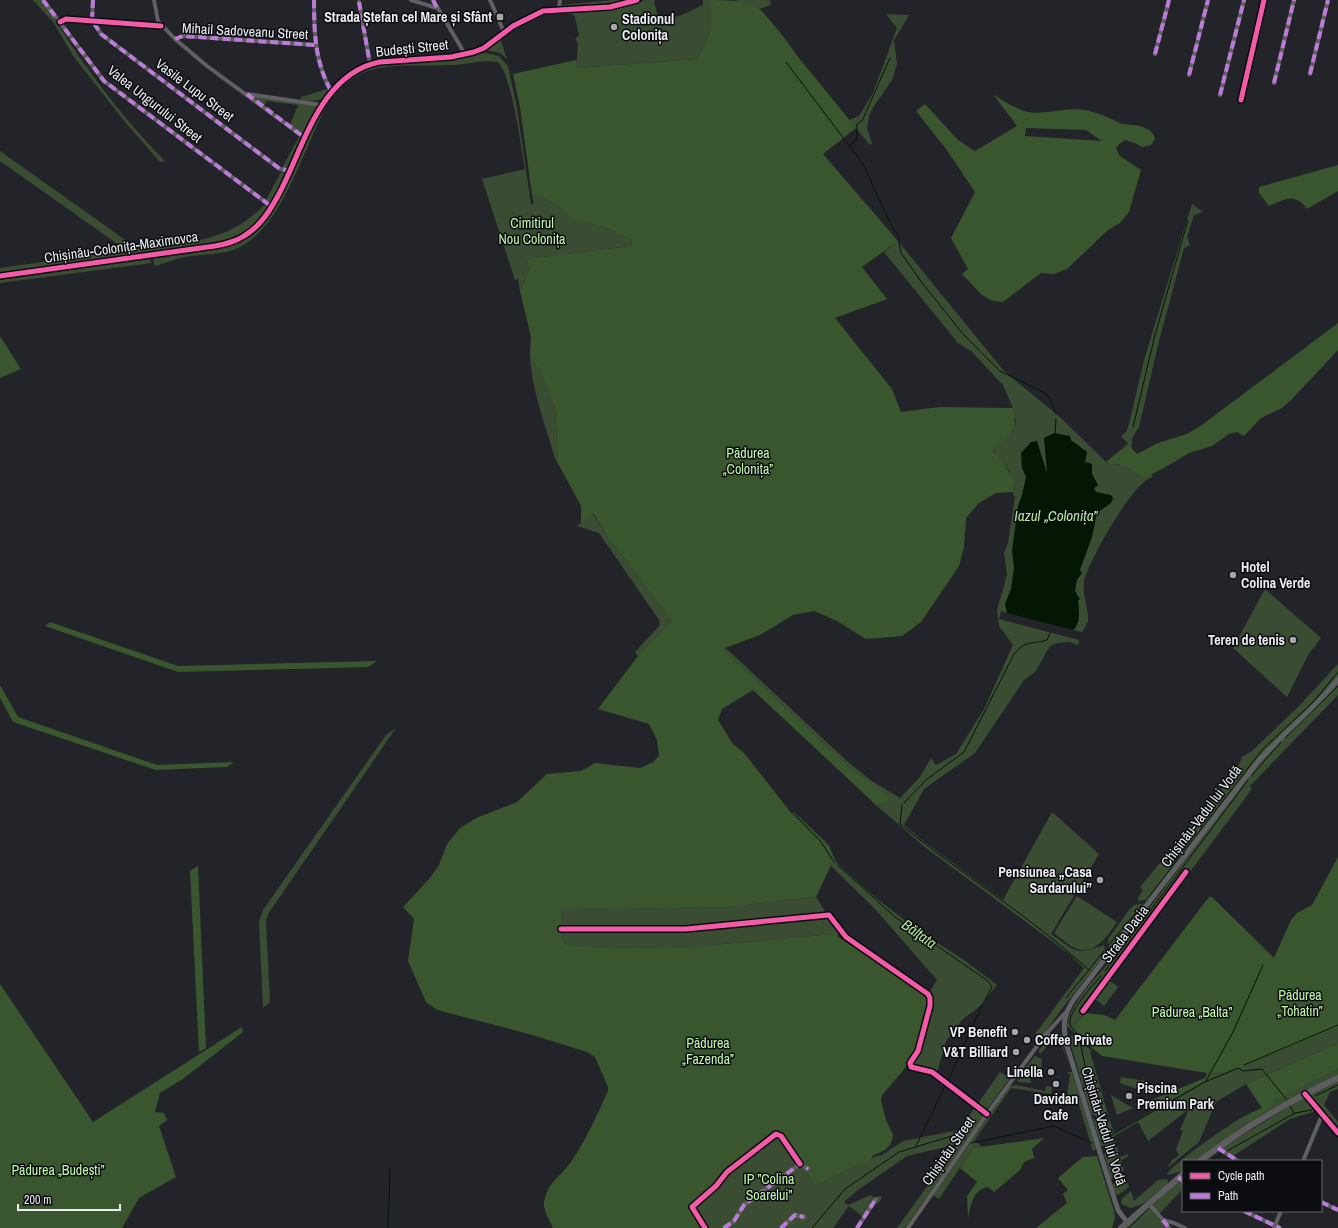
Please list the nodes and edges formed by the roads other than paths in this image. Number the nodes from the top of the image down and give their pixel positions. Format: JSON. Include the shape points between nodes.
{"nodes":[{"id":1,"x":43,"y":0,"type":"edge"},
{"id":2,"x":93,"y":0,"type":"edge"},
{"id":3,"x":154,"y":0,"type":"edge"},
{"id":4,"x":314,"y":0,"type":"edge"},
{"id":5,"x":411,"y":0,"type":"edge"},
{"id":6,"x":433,"y":0,"type":"edge"},
{"id":7,"x":490,"y":0,"type":"edge"},
{"id":8,"x":560,"y":0,"type":"edge"},
{"id":9,"x":637,"y":0,"type":"edge"},
{"id":10,"x":1168,"y":0,"type":"edge"},
{"id":11,"x":1208,"y":0,"type":"edge"},
{"id":12,"x":1244,"y":0,"type":"edge"},
{"id":13,"x":1264,"y":0,"type":"edge"},
{"id":14,"x":1294,"y":0,"type":"edge"},
{"id":15,"x":1328,"y":0,"type":"edge"},
{"id":16,"x":359,"y":2,"type":"dead end"},
{"id":17,"x":437,"y":8,"type":"junction"},
{"id":18,"x":559,"y":9,"type":"junction"},
{"id":19,"x":92,"y":20,"type":"junction"},
{"id":20,"x":60,"y":22,"type":"junction"},
{"id":21,"x":161,"y":26,"type":"junction"},
{"id":22,"x":504,"y":32,"type":"junction"},
{"id":23,"x":175,"y":39,"type":"junction"},
{"id":24,"x":315,"y":46,"type":"junction"},
{"id":25,"x":465,"y":54,"type":"junction"},
{"id":26,"x":1155,"y":54,"type":"dead end"},
{"id":27,"x":370,"y":64,"type":"junction"},
{"id":28,"x":1310,"y":74,"type":"dead end"},
{"id":29,"x":1189,"y":75,"type":"dead end"},
{"id":30,"x":1274,"y":83,"type":"dead end"},
{"id":31,"x":331,"y":91,"type":"junction"},
{"id":32,"x":247,"y":94,"type":"junction"},
{"id":33,"x":1220,"y":95,"type":"dead end"},
{"id":34,"x":1241,"y":100,"type":"dead end"},
{"id":35,"x":322,"y":105,"type":"junction"},
{"id":36,"x":305,"y":138,"type":"junction"},
{"id":37,"x":291,"y":171,"type":"junction"},
{"id":38,"x":272,"y":207,"type":"junction"},
{"id":39,"x":244,"y":236,"type":"joint"},
{"id":40,"x":0,"y":276,"type":"edge"},
{"id":41,"x":1338,"y":679,"type":"edge"},
{"id":42,"x":1186,"y":872,"type":"dead end"},
{"id":43,"x":561,"y":929,"type":"dead end"},
{"id":44,"x":1067,"y":1011,"type":"junction"},
{"id":45,"x":1083,"y":1011,"type":"dead end"},
{"id":46,"x":1045,"y":1036,"type":"junction"},
{"id":47,"x":1066,"y":1043,"type":"junction"},
{"id":48,"x":1338,"y":1078,"type":"edge"},
{"id":49,"x":1305,"y":1094,"type":"junction"},
{"id":50,"x":987,"y":1114,"type":"junction"},
{"id":51,"x":1322,"y":1115,"type":"junction"},
{"id":52,"x":1338,"y":1133,"type":"edge"},
{"id":53,"x":1218,"y":1148,"type":"junction"},
{"id":54,"x":1201,"y":1160,"type":"edge"},
{"id":55,"x":1236,"y":1160,"type":"edge"},
{"id":56,"x":1302,"y":1160,"type":"edge"},
{"id":57,"x":800,"y":1164,"type":"junction"},
{"id":58,"x":808,"y":1169,"type":"dead end"},
{"id":59,"x":1181,"y":1177,"type":"edge"},
{"id":60,"x":876,"y":1199,"type":"dead end"},
{"id":61,"x":1322,"y":1202,"type":"edge"},
{"id":62,"x":1148,"y":1203,"type":"junction"},
{"id":63,"x":1338,"y":1210,"type":"edge"},
{"id":64,"x":1246,"y":1212,"type":"edge"},
{"id":65,"x":1281,"y":1212,"type":"edge"},
{"id":66,"x":804,"y":1217,"type":"dead end"},
{"id":67,"x":1163,"y":1220,"type":"junction"},
{"id":68,"x":1127,"y":1222,"type":"junction"},
{"id":69,"x":1276,"y":1227,"type":"edge"},
{"id":70,"x":705,"y":1228,"type":"edge"},
{"id":71,"x":724,"y":1228,"type":"edge"},
{"id":72,"x":781,"y":1228,"type":"edge"},
{"id":73,"x":857,"y":1228,"type":"edge"},
{"id":74,"x":908,"y":1228,"type":"edge"},
{"id":75,"x":1120,"y":1228,"type":"edge"},
{"id":76,"x":1169,"y":1228,"type":"edge"},
{"id":77,"x":1185,"y":1228,"type":"edge"}],
"edges":[{"from":1,"to":20,"type":"street","name":"Valea Ungurului Street"},
{"from":2,"to":19,"type":"street"},
{"from":3,"to":21,"type":"street"},
{"from":4,"to":24,"type":"street"},
{"from":5,"to":17,"type":"street"},
{"from":6,"to":17,"type":"street"},
{"from":7,"to":22,"type":"street"},
{"from":8,"to":18,"type":"street"},
{"from":9,"to":18,"type":"street","name":"Budești Street","via":[[610,7]]},
{"from":10,"to":26,"type":"street"},
{"from":11,"to":29,"type":"street"},
{"from":12,"to":33,"type":"street"},
{"from":13,"to":34,"type":"street"},
{"from":14,"to":30,"type":"street"},
{"from":15,"to":28,"type":"street"},
{"from":16,"to":27,"type":"street"},
{"from":17,"to":25,"type":"street"},
{"from":18,"to":22,"type":"street","name":"Budești Street","via":[[536,13]]},
{"from":19,"to":20,"type":"street","via":[[66,19]]},
{"from":19,"to":21,"type":"street"},
{"from":19,"to":37,"type":"street","name":"Vasile Lupu Street","via":[[95,27],[107,38],[280,169]]},
{"from":20,"to":38,"type":"street","name":"Valea Ungurului Street","via":[[104,81]]},
{"from":21,"to":23,"type":"street"},
{"from":22,"to":25,"type":"street","name":"Budești Street","via":[[484,48]]},
{"from":23,"to":24,"type":"street","name":"Mihail Sadoveanu Street","via":[[183,36]]},
{"from":23,"to":32,"type":"street","via":[[207,66]]},
{"from":24,"to":31,"type":"street","via":[[324,79]]},
{"from":25,"to":27,"type":"street","name":"Budești Street"},
{"from":27,"to":31,"type":"street","name":"Budești Street","via":[[354,72]]},
{"from":31,"to":35,"type":"street","name":"Budești Street"},
{"from":32,"to":35,"type":"street"},
{"from":32,"to":36,"type":"street"},
{"from":35,"to":36,"type":"street","name":"Budești Street"},
{"from":36,"to":37,"type":"street","name":"Budești Street"},
{"from":37,"to":38,"type":"street","name":"Budești Street"},
{"from":38,"to":39,"type":"street","name":"Budești Street"},
{"from":39,"to":40,"type":"street","name":"Chișinău-Colonița-Maximovca","via":[[215,246]]},
{"from":41,"to":44,"type":"main road","name":"Chișinău-Vadul lui Vodă","via":[[1256,764]]},
{"from":42,"to":45,"type":"street","name":"Strada Dacia"},
{"from":43,"to":50,"type":"street","via":[[698,929],[829,915],[846,937],[928,994],[930,1006],[918,1051],[910,1063],[911,1067],[932,1072]]},
{"from":44,"to":46,"type":"street","name":"Chișinău Street"},
{"from":44,"to":47,"type":"main road","name":"Chișinău-Vadul lui Vodă","via":[[1063,1023]]},
{"from":46,"to":47,"type":"main road","via":[[1057,1034]]},
{"from":46,"to":50,"type":"street","name":"Chișinău Street"},
{"from":47,"to":68,"type":"main road","name":"Chișinău-Vadul lui Vodă","via":[[1114,1201]]},
{"from":48,"to":49,"type":"highway"},
{"from":49,"to":51,"type":"street"},
{"from":49,"to":53,"type":"highway"},
{"from":50,"to":74,"type":"street","name":"Chișinău Street"},
{"from":51,"to":52,"type":"street"},
{"from":51,"to":56,"type":"street"},
{"from":53,"to":54,"type":"highway"},
{"from":53,"to":55,"type":"street"},
{"from":57,"to":58,"type":"street"},
{"from":57,"to":70,"type":"street","via":[[781,1136],[776,1134],[727,1172],[716,1186],[692,1207]]},
{"from":57,"to":71,"type":"street","via":[[744,1205],[734,1221]]},
{"from":59,"to":62,"type":"highway"},
{"from":60,"to":73,"type":"street"},
{"from":61,"to":63,"type":"street"},
{"from":62,"to":67,"type":"street"},
{"from":62,"to":68,"type":"highway"},
{"from":64,"to":69,"type":"street"},
{"from":65,"to":69,"type":"street"},
{"from":66,"to":72,"type":"street","via":[[795,1215]]},
{"from":67,"to":76,"type":"street"},
{"from":67,"to":77,"type":"street"},
{"from":68,"to":75,"type":"highway"}]}
